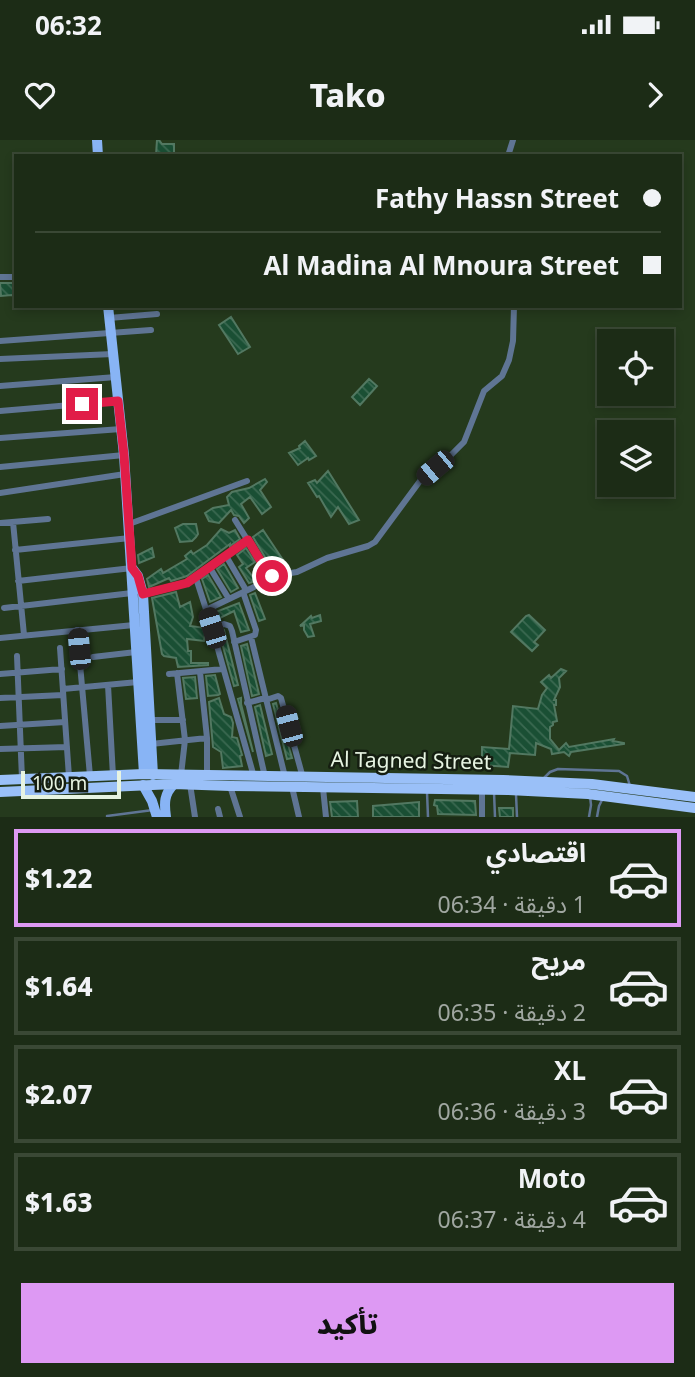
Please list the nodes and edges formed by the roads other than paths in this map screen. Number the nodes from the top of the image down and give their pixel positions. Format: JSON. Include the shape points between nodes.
{"nodes":[{"id":1,"x":108,"y":308,"type":"edge"},
{"id":2,"x":514,"y":308,"type":"edge"},
{"id":3,"x":158,"y":314,"type":"dead end"},
{"id":4,"x":109,"y":318,"type":"junction"},
{"id":5,"x":151,"y":330,"type":"dead end"},
{"id":6,"x":111,"y":334,"type":"junction"},
{"id":7,"x":0,"y":341,"type":"edge"},
{"id":8,"x":113,"y":354,"type":"junction"},
{"id":9,"x":0,"y":359,"type":"edge"},
{"id":10,"x":116,"y":377,"type":"junction"},
{"id":11,"x":0,"y":386,"type":"edge"},
{"id":12,"x":118,"y":401,"type":"junction"},
{"id":13,"x":0,"y":411,"type":"edge"},
{"id":14,"x":121,"y":429,"type":"junction"},
{"id":15,"x":0,"y":438,"type":"edge"},
{"id":16,"x":124,"y":455,"type":"junction"},
{"id":17,"x":0,"y":467,"type":"edge"},
{"id":18,"x":125,"y":474,"type":"junction"},
{"id":19,"x":247,"y":481,"type":"dead end"},
{"id":20,"x":0,"y":493,"type":"edge"},
{"id":21,"x":48,"y":519,"type":"dead end"},
{"id":22,"x":236,"y":520,"type":"dead end"},
{"id":23,"x":13,"y":522,"type":"junction"},
{"id":24,"x":0,"y":523,"type":"edge"},
{"id":25,"x":129,"y":524,"type":"junction"},
{"id":26,"x":130,"y":538,"type":"junction"},
{"id":27,"x":248,"y":540,"type":"junction"},
{"id":28,"x":15,"y":550,"type":"junction"},
{"id":29,"x":226,"y":556,"type":"junction"},
{"id":30,"x":132,"y":568,"type":"junction"},
{"id":31,"x":210,"y":568,"type":"junction"},
{"id":32,"x":196,"y":578,"type":"junction"},
{"id":33,"x":18,"y":581,"type":"junction"},
{"id":34,"x":254,"y":587,"type":"dead end"},
{"id":35,"x":245,"y":591,"type":"junction"},
{"id":36,"x":138,"y":594,"type":"junction"},
{"id":37,"x":229,"y":599,"type":"junction"},
{"id":38,"x":21,"y":607,"type":"junction"},
{"id":39,"x":4,"y":608,"type":"dead end"},
{"id":40,"x":206,"y":610,"type":"junction"},
{"id":41,"x":134,"y":625,"type":"junction"},
{"id":42,"x":212,"y":628,"type":"junction"},
{"id":43,"x":77,"y":629,"type":"junction"},
{"id":44,"x":24,"y":635,"type":"junction"},
{"id":45,"x":251,"y":637,"type":"junction"},
{"id":46,"x":0,"y":638,"type":"edge"},
{"id":47,"x":234,"y":642,"type":"junction"},
{"id":48,"x":60,"y":648,"type":"dead end"},
{"id":49,"x":136,"y":652,"type":"junction"},
{"id":50,"x":17,"y":656,"type":"dead end"},
{"id":51,"x":93,"y":657,"type":"dead end"},
{"id":52,"x":62,"y":669,"type":"junction"},
{"id":53,"x":223,"y":669,"type":"junction"},
{"id":54,"x":18,"y":672,"type":"junction"},
{"id":55,"x":200,"y":672,"type":"junction"},
{"id":56,"x":0,"y":674,"type":"edge"},
{"id":57,"x":138,"y":682,"type":"junction"},
{"id":58,"x":108,"y":685,"type":"junction"},
{"id":59,"x":82,"y":688,"type":"junction"},
{"id":60,"x":63,"y":692,"type":"junction"},
{"id":61,"x":246,"y":694,"type":"junction"},
{"id":62,"x":230,"y":696,"type":"junction"},
{"id":63,"x":19,"y":697,"type":"junction"},
{"id":64,"x":0,"y":698,"type":"edge"},
{"id":65,"x":265,"y":699,"type":"junction"},
{"id":66,"x":247,"y":703,"type":"junction"},
{"id":67,"x":150,"y":720,"type":"junction"},
{"id":68,"x":183,"y":720,"type":"junction"},
{"id":69,"x":65,"y":722,"type":"junction"},
{"id":70,"x":20,"y":725,"type":"junction"},
{"id":71,"x":0,"y":726,"type":"edge"},
{"id":72,"x":208,"y":738,"type":"junction"},
{"id":73,"x":185,"y":740,"type":"junction"},
{"id":74,"x":151,"y":744,"type":"junction"},
{"id":75,"x":67,"y":747,"type":"junction"},
{"id":76,"x":0,"y":749,"type":"edge"},
{"id":77,"x":21,"y":749,"type":"junction"},
{"id":78,"x":90,"y":776,"type":"junction"},
{"id":79,"x":113,"y":776,"type":"junction"},
{"id":80,"x":207,"y":776,"type":"junction"},
{"id":81,"x":69,"y":777,"type":"junction"},
{"id":82,"x":259,"y":777,"type":"junction"},
{"id":83,"x":147,"y":778,"type":"junction"},
{"id":84,"x":285,"y":778,"type":"junction"},
{"id":85,"x":303,"y":778,"type":"junction"},
{"id":86,"x":22,"y":779,"type":"junction"},
{"id":87,"x":0,"y":780,"type":"edge"},
{"id":88,"x":178,"y":780,"type":"junction"},
{"id":89,"x":542,"y":782,"type":"junction"},
{"id":90,"x":565,"y":782,"type":"junction"},
{"id":91,"x":190,"y":784,"type":"junction"},
{"id":92,"x":230,"y":786,"type":"junction"},
{"id":93,"x":292,"y":787,"type":"junction"},
{"id":94,"x":323,"y":788,"type":"junction"},
{"id":95,"x":427,"y":789,"type":"junction"},
{"id":96,"x":631,"y":789,"type":"junction"},
{"id":97,"x":482,"y":790,"type":"junction"},
{"id":98,"x":494,"y":790,"type":"junction"},
{"id":99,"x":516,"y":790,"type":"junction"},
{"id":100,"x":0,"y":792,"type":"edge"},
{"id":101,"x":587,"y":794,"type":"junction"},
{"id":102,"x":606,"y":796,"type":"junction"},
{"id":103,"x":695,"y":799,"type":"edge"},
{"id":104,"x":695,"y":808,"type":"edge"},
{"id":105,"x":218,"y":809,"type":"dead end"},
{"id":106,"x":156,"y":813,"type":"edge"},
{"id":107,"x":107,"y":816,"type":"edge"},
{"id":108,"x":166,"y":817,"type":"edge"},
{"id":109,"x":195,"y":817,"type":"edge"},
{"id":110,"x":220,"y":817,"type":"edge"},
{"id":111,"x":240,"y":817,"type":"edge"},
{"id":112,"x":299,"y":817,"type":"edge"},
{"id":113,"x":326,"y":817,"type":"edge"},
{"id":114,"x":428,"y":817,"type":"edge"},
{"id":115,"x":482,"y":817,"type":"edge"},
{"id":116,"x":495,"y":817,"type":"edge"},
{"id":117,"x":517,"y":817,"type":"edge"},
{"id":118,"x":589,"y":817,"type":"edge"},
{"id":119,"x":597,"y":817,"type":"edge"}],
"edges":[{"from":1,"to":4,"type":"main road"},
{"from":2,"to":27,"type":"street","via":[[509,360],[502,376],[484,391],[464,442],[420,481],[375,542],[297,572],[274,576]]},
{"from":3,"to":4,"type":"street"},
{"from":4,"to":6,"type":"main road"},
{"from":5,"to":6,"type":"street"},
{"from":6,"to":7,"type":"street"},
{"from":6,"to":8,"type":"main road"},
{"from":8,"to":9,"type":"street"},
{"from":8,"to":10,"type":"main road"},
{"from":10,"to":11,"type":"street"},
{"from":10,"to":12,"type":"main road"},
{"from":12,"to":13,"type":"street"},
{"from":12,"to":14,"type":"main road"},
{"from":14,"to":15,"type":"street"},
{"from":14,"to":16,"type":"main road"},
{"from":16,"to":17,"type":"street"},
{"from":16,"to":18,"type":"main road"},
{"from":18,"to":20,"type":"street"},
{"from":18,"to":25,"type":"main road"},
{"from":19,"to":25,"type":"street"},
{"from":21,"to":23,"type":"street"},
{"from":22,"to":27,"type":"street"},
{"from":23,"to":24,"type":"street"},
{"from":23,"to":28,"type":"street"},
{"from":25,"to":26,"type":"main road"},
{"from":26,"to":28,"type":"street"},
{"from":26,"to":30,"type":"main road"},
{"from":27,"to":29,"type":"street"},
{"from":28,"to":33,"type":"street"},
{"from":29,"to":31,"type":"street"},
{"from":29,"to":35,"type":"street"},
{"from":30,"to":33,"type":"street"},
{"from":30,"to":36,"type":"main road","via":[[138,576]]},
{"from":31,"to":32,"type":"street"},
{"from":31,"to":37,"type":"street"},
{"from":32,"to":36,"type":"street"},
{"from":32,"to":40,"type":"street"},
{"from":33,"to":38,"type":"street"},
{"from":34,"to":35,"type":"street"},
{"from":35,"to":37,"type":"street"},
{"from":35,"to":45,"type":"street","via":[[256,630]]},
{"from":36,"to":38,"type":"street"},
{"from":36,"to":41,"type":"main road"},
{"from":36,"to":67,"type":"main road"},
{"from":37,"to":40,"type":"street"},
{"from":38,"to":39,"type":"street"},
{"from":38,"to":44,"type":"street"},
{"from":40,"to":42,"type":"street"},
{"from":41,"to":43,"type":"street"},
{"from":41,"to":49,"type":"main road"},
{"from":42,"to":47,"type":"street","via":[[230,625]]},
{"from":42,"to":53,"type":"street"},
{"from":43,"to":44,"type":"street"},
{"from":43,"to":59,"type":"street"},
{"from":44,"to":46,"type":"street"},
{"from":45,"to":47,"type":"street"},
{"from":45,"to":65,"type":"street"},
{"from":47,"to":61,"type":"street"},
{"from":48,"to":52,"type":"street"},
{"from":49,"to":51,"type":"street"},
{"from":49,"to":57,"type":"main road"},
{"from":50,"to":54,"type":"street"},
{"from":52,"to":54,"type":"street"},
{"from":52,"to":60,"type":"street"},
{"from":53,"to":55,"type":"street"},
{"from":53,"to":62,"type":"street"},
{"from":54,"to":56,"type":"street"},
{"from":54,"to":63,"type":"street"},
{"from":55,"to":68,"type":"street","via":[[173,673]]},
{"from":55,"to":72,"type":"street"},
{"from":57,"to":58,"type":"street"},
{"from":57,"to":83,"type":"main road"},
{"from":58,"to":59,"type":"street"},
{"from":58,"to":79,"type":"street"},
{"from":59,"to":60,"type":"street"},
{"from":59,"to":78,"type":"street"},
{"from":60,"to":63,"type":"street"},
{"from":60,"to":69,"type":"street"},
{"from":61,"to":62,"type":"street"},
{"from":61,"to":66,"type":"street"},
{"from":62,"to":82,"type":"street"},
{"from":63,"to":64,"type":"street"},
{"from":63,"to":70,"type":"street"},
{"from":65,"to":66,"type":"street"},
{"from":65,"to":84,"type":"street"},
{"from":65,"to":85,"type":"street","via":[[281,698]]},
{"from":66,"to":82,"type":"street"},
{"from":67,"to":68,"type":"street"},
{"from":67,"to":74,"type":"main road"},
{"from":68,"to":73,"type":"street"},
{"from":69,"to":70,"type":"street"},
{"from":69,"to":75,"type":"street"},
{"from":70,"to":71,"type":"street"},
{"from":70,"to":77,"type":"street"},
{"from":72,"to":73,"type":"street"},
{"from":72,"to":80,"type":"street"},
{"from":73,"to":74,"type":"street"},
{"from":73,"to":88,"type":"street"},
{"from":74,"to":83,"type":"main road"},
{"from":75,"to":77,"type":"street"},
{"from":75,"to":81,"type":"street"},
{"from":76,"to":77,"type":"street"},
{"from":77,"to":86,"type":"street"},
{"from":78,"to":79,"type":"highway","name":"Al Tagned Street"},
{"from":78,"to":81,"type":"highway","name":"Al Tagned Street"},
{"from":79,"to":83,"type":"highway","name":"Al Tagned Street"},
{"from":80,"to":82,"type":"highway","name":"Al Tagned Street"},
{"from":80,"to":88,"type":"highway","name":"Al Tagned Street"},
{"from":81,"to":86,"type":"highway","name":"Al Tagned Street"},
{"from":82,"to":84,"type":"highway","name":"Al Tagned Street"},
{"from":83,"to":88,"type":"highway","name":"Al Tagned Street"},
{"from":83,"to":100,"type":"highway","name":"Al Tagned Street"},
{"from":83,"to":106,"type":"main road"},
{"from":84,"to":85,"type":"highway","name":"Al Tagned Street"},
{"from":85,"to":89,"type":"highway","name":"Al Tagned Street"},
{"from":86,"to":87,"type":"highway","name":"Al Tagned Street"},
{"from":88,"to":91,"type":"highway","name":"Al Tagned Street"},
{"from":88,"to":108,"type":"main road","via":[[165,797]]},
{"from":89,"to":90,"type":"highway","name":"Al Tagned Street"},
{"from":89,"to":96,"type":"lane","via":[[558,769],[619,771],[627,776]]},
{"from":90,"to":96,"type":"highway","name":"Al Tagned Street"},
{"from":90,"to":103,"type":"highway"},
{"from":91,"to":92,"type":"highway","name":"Al Tagned Street"},
{"from":91,"to":109,"type":"street"},
{"from":92,"to":93,"type":"highway","name":"Al Tagned Street"},
{"from":92,"to":111,"type":"street"},
{"from":93,"to":94,"type":"highway","name":"Al Tagned Street"},
{"from":93,"to":112,"type":"street"},
{"from":94,"to":95,"type":"highway","name":"Al Tagned Street"},
{"from":94,"to":113,"type":"street"},
{"from":95,"to":97,"type":"highway","name":"Al Tagned Street"},
{"from":95,"to":114,"type":"lane"},
{"from":96,"to":103,"type":"highway","name":"Al Tagned Street"},
{"from":97,"to":98,"type":"highway","name":"Al Tagned Street"},
{"from":97,"to":115,"type":"street","name":"Al Tagned Street"},
{"from":98,"to":99,"type":"highway","name":"Al Tagned Street"},
{"from":98,"to":116,"type":"lane"},
{"from":99,"to":101,"type":"highway","name":"Al Tagned Street"},
{"from":99,"to":117,"type":"lane"},
{"from":101,"to":102,"type":"highway","name":"Al Tagned Street"},
{"from":101,"to":118,"type":"lane","via":[[592,802]]},
{"from":102,"to":104,"type":"highway","name":"Al Tagned Street"},
{"from":102,"to":119,"type":"lane"},
{"from":105,"to":110,"type":"street"},
{"from":106,"to":107,"type":"lane"}]}
